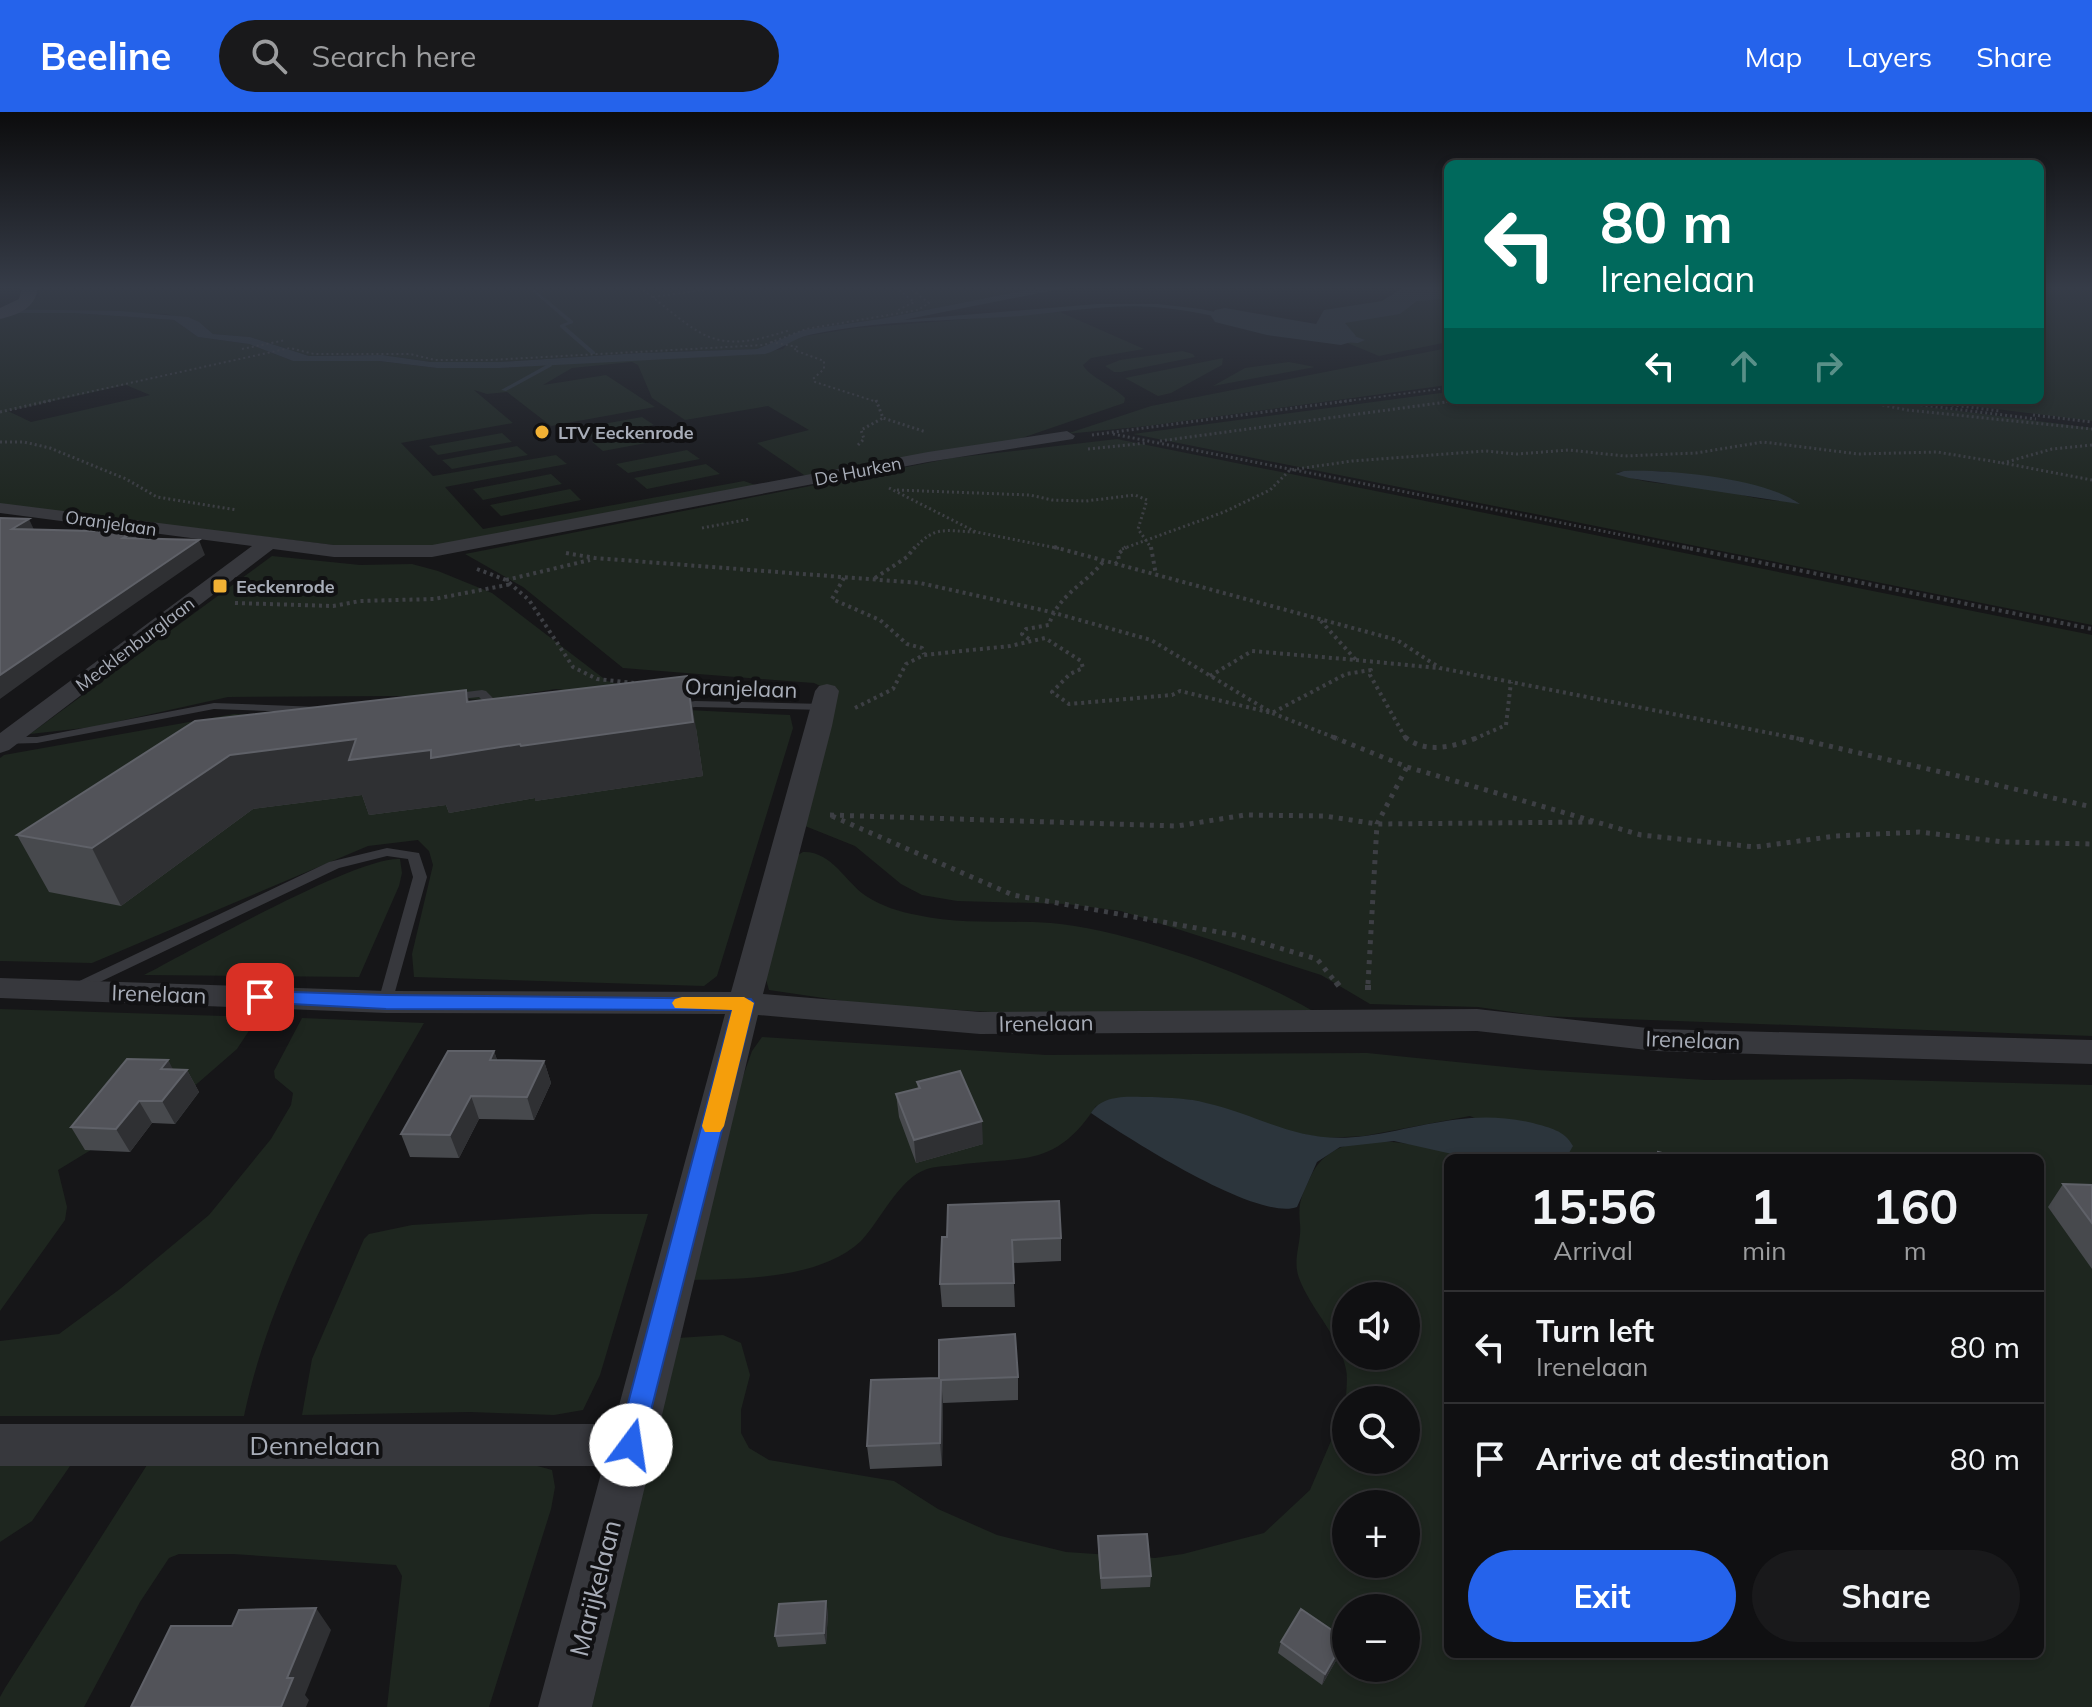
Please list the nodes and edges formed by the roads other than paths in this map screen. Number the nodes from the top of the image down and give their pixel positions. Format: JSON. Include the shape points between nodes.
{"nodes":[{"id":1,"x":1067,"y":436,"type":"road end"},
{"id":2,"x":0,"y":508,"type":"edge"},
{"id":3,"x":270,"y":542,"type":"junction"},
{"id":4,"x":436,"y":699,"type":"edge"},
{"id":5,"x":823,"y":708,"type":"joint"},
{"id":6,"x":664,"y":709,"type":"edge"},
{"id":7,"x":328,"y":711,"type":"edge"},
{"id":8,"x":496,"y":736,"type":"edge"},
{"id":9,"x":2,"y":743,"type":"edge"},
{"id":10,"x":0,"y":988,"type":"edge"},
{"id":11,"x":71,"y":991,"type":"junction"},
{"id":12,"x":386,"y":1002,"type":"junction"},
{"id":13,"x":744,"y":1003,"type":"junction"},
{"id":14,"x":2092,"y":1052,"type":"edge"},
{"id":15,"x":0,"y":1445,"type":"edge"},
{"id":16,"x":631,"y":1445,"type":"junction"},
{"id":17,"x":565,"y":1707,"type":"edge"}],
"edges":[{"from":1,"to":3,"type":"street","name":"De Hurken","via":[[928,457],[438,550],[334,551]]},
{"from":2,"to":3,"type":"street","name":"Oranjelaan"},
{"from":3,"to":9,"type":"street","name":"Mecklenburglaan"},
{"from":4,"to":8,"type":"lane","via":[[482,693],[494,705]]},
{"from":5,"to":6,"type":"lane","via":[[695,704]]},
{"from":5,"to":13,"type":"street","name":"Oranjelaan"},
{"from":7,"to":9,"type":"lane","via":[[214,706]]},
{"from":10,"to":11,"type":"street","name":"Irenelaan"},
{"from":11,"to":12,"type":"street","name":"Irenelaan"},
{"from":11,"to":12,"type":"lane","via":[[334,865],[387,852],[414,856],[420,877]]},
{"from":12,"to":13,"type":"street","name":"Irenelaan"},
{"from":13,"to":14,"type":"street","name":"Irenelaan","via":[[980,1023],[1477,1020],[1656,1040]]},
{"from":13,"to":16,"type":"street","name":"Marijkelaan"},
{"from":15,"to":16,"type":"street","name":"Dennelaan"},
{"from":16,"to":17,"type":"street","name":"Marijkelaan"}]}
